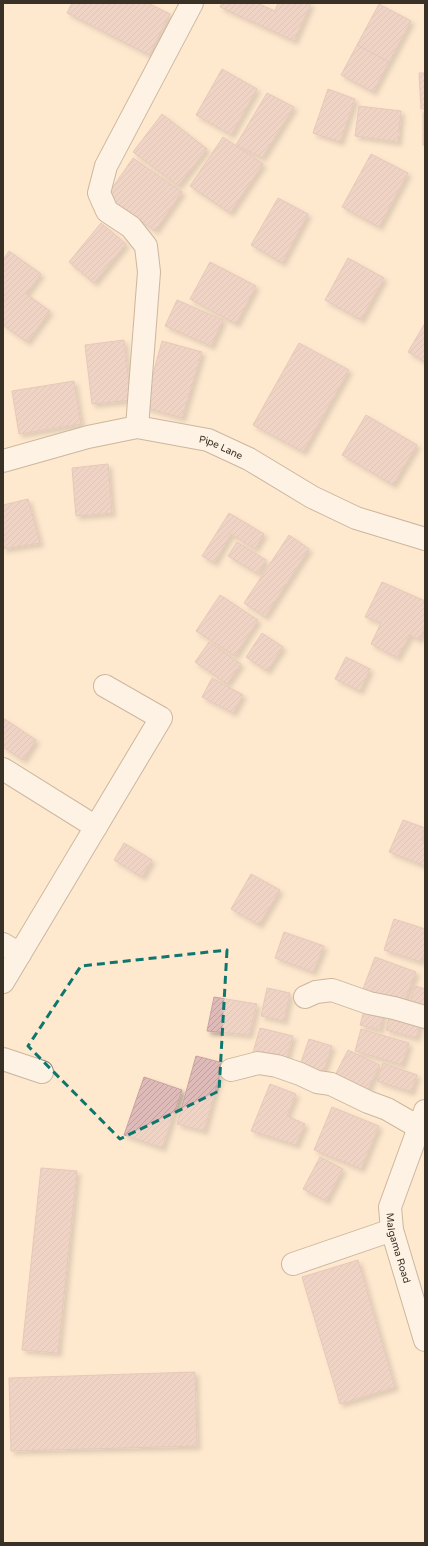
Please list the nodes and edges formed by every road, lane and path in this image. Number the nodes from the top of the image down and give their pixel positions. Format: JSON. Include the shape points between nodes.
{"nodes":[{"id":1,"x":192,"y":3,"type":"edge"},
{"id":2,"x":138,"y":427,"type":"junction"},
{"id":3,"x":3,"y":461,"type":"edge"},
{"id":4,"x":425,"y":539,"type":"edge"},
{"id":5,"x":105,"y":686,"type":"dead end"},
{"id":6,"x":3,"y":769,"type":"edge"},
{"id":7,"x":96,"y":827,"type":"junction"},
{"id":8,"x":11,"y":949,"type":"edge"},
{"id":9,"x":3,"y":982,"type":"edge"},
{"id":10,"x":306,"y":997,"type":"dead end"},
{"id":11,"x":425,"y":1017,"type":"edge"},
{"id":12,"x":3,"y":1059,"type":"edge"},
{"id":13,"x":231,"y":1070,"type":"dead end"},
{"id":14,"x":42,"y":1072,"type":"dead end"},
{"id":15,"x":422,"y":1120,"type":"edge"},
{"id":16,"x":392,"y":1230,"type":"junction"},
{"id":17,"x":293,"y":1264,"type":"dead end"},
{"id":18,"x":425,"y":1340,"type":"edge"}],
"edges":[{"from":1,"to":2,"type":"street","via":[[106,166],[99,193],[107,211],[131,227],[146,246],[149,272]]},
{"from":2,"to":3,"type":"street","name":"Pipe Lane","via":[[88,436]]},
{"from":2,"to":4,"type":"street","name":"Pipe Lane","via":[[208,440],[249,459],[312,497],[356,518]]},
{"from":5,"to":7,"type":"street","via":[[161,718]]},
{"from":6,"to":7,"type":"street"},
{"from":7,"to":8,"type":"street"},
{"from":8,"to":9,"type":"street"},
{"from":10,"to":11,"type":"street","via":[[316,992],[332,990],[369,1003]]},
{"from":12,"to":14,"type":"street"},
{"from":13,"to":15,"type":"street","via":[[258,1063],[277,1066]]},
{"from":15,"to":16,"type":"street","name":"Malgama Road","via":[[390,1207]]},
{"from":16,"to":17,"type":"street"},
{"from":16,"to":18,"type":"street","name":"Malgama Road"}]}
